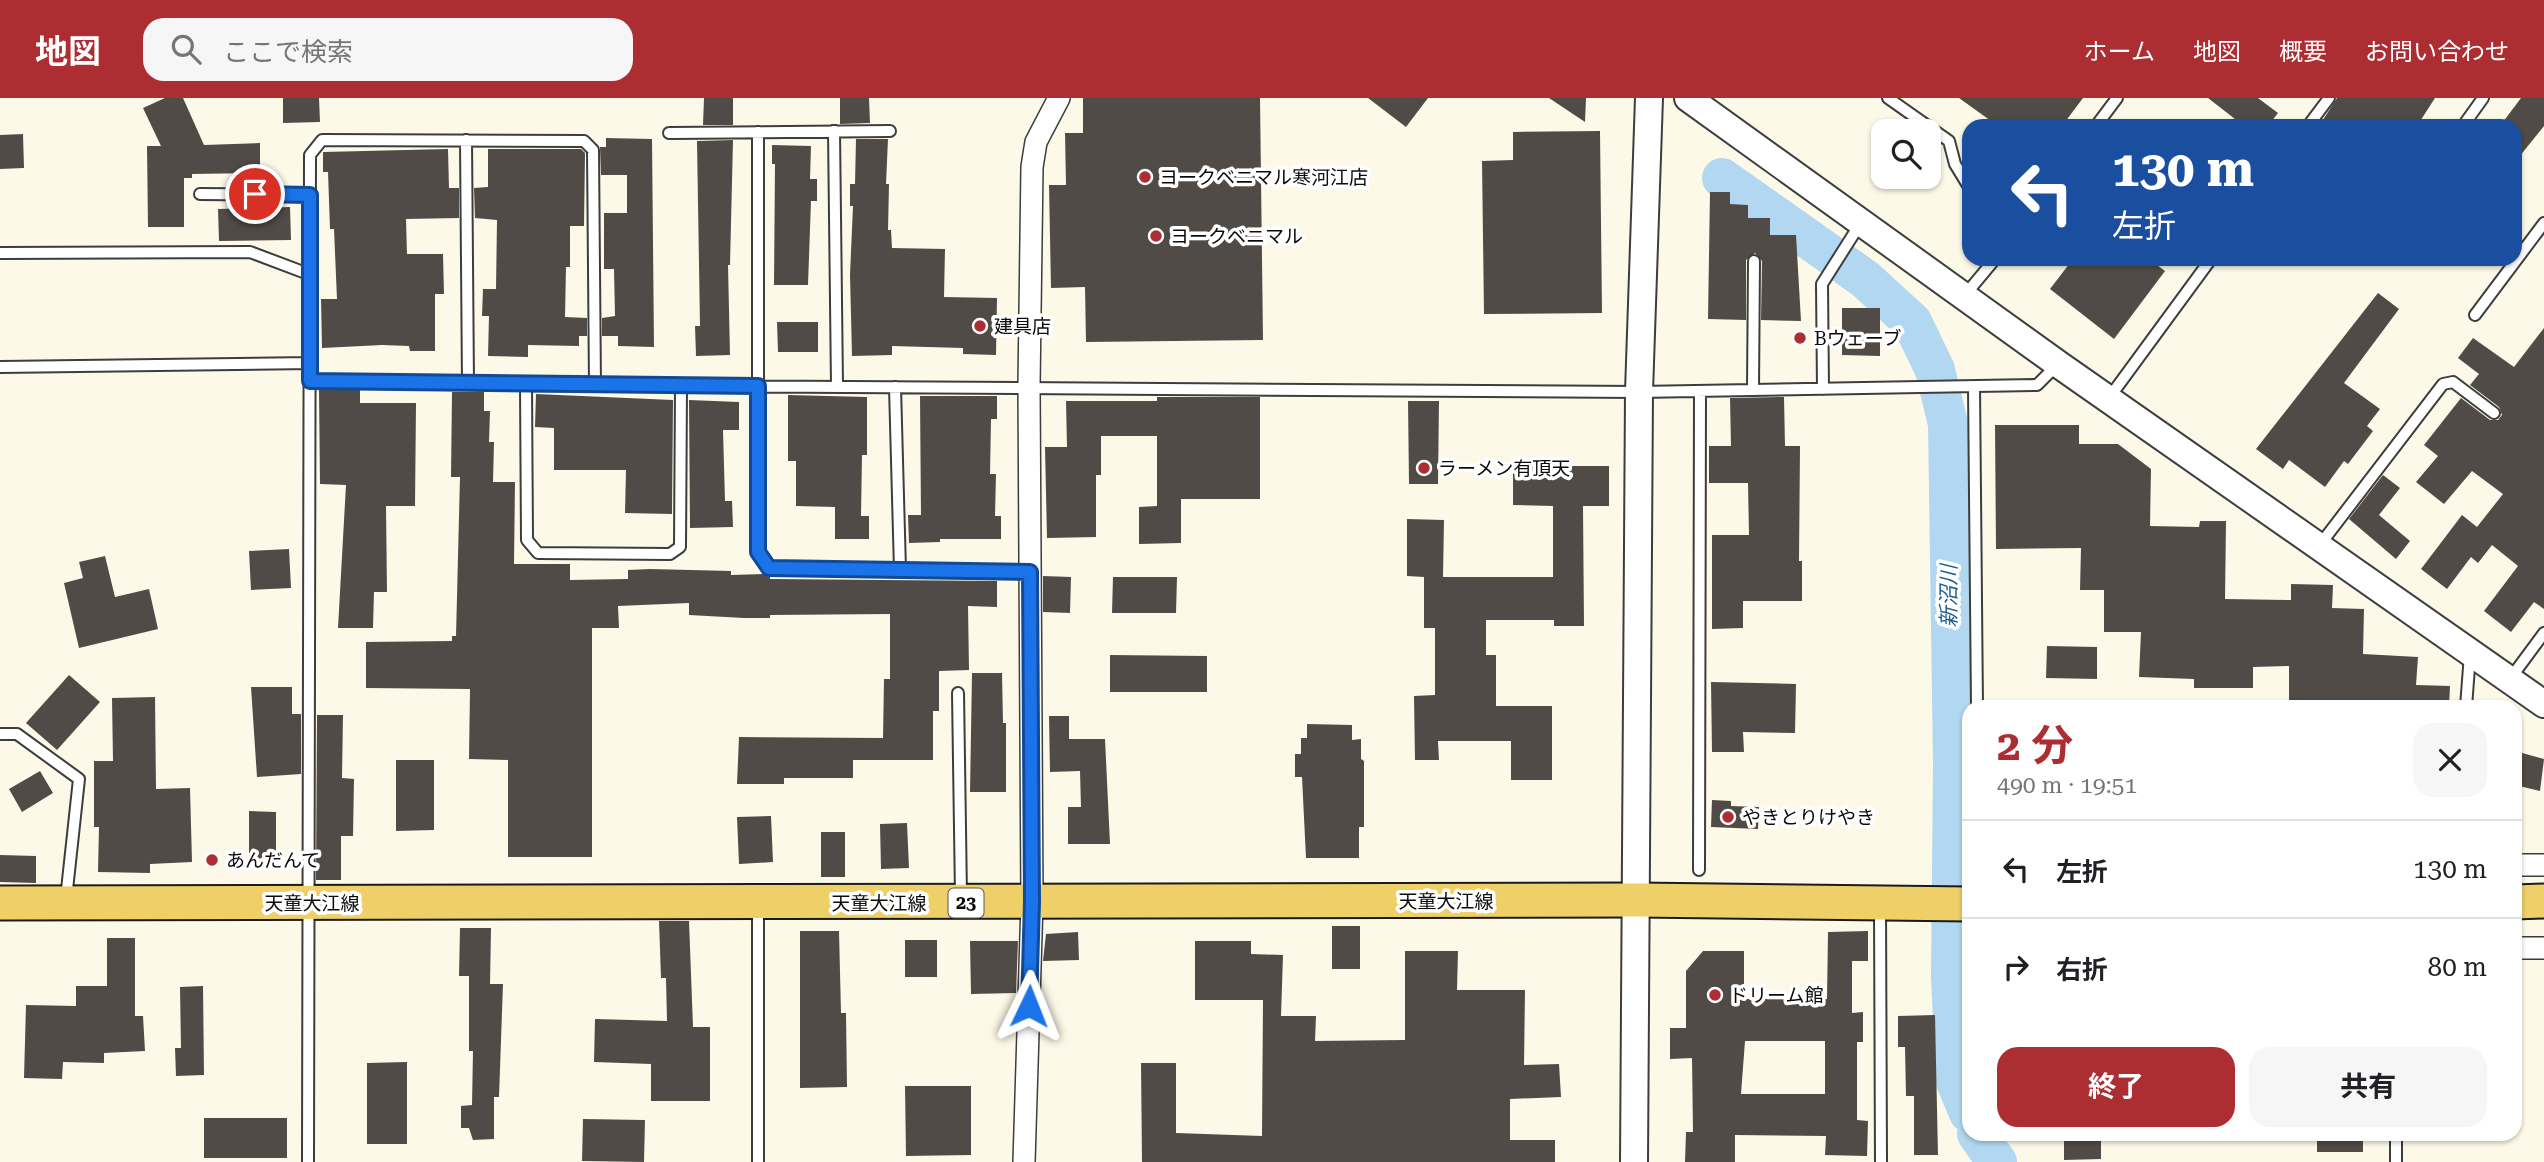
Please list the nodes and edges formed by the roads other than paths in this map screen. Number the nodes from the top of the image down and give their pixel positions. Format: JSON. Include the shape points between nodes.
{"nodes":[{"id":1,"x":1059,"y":98,"type":"edge"},
{"id":2,"x":1649,"y":98,"type":"edge"},
{"id":3,"x":1688,"y":98,"type":"edge"},
{"id":4,"x":1888,"y":98,"type":"edge"},
{"id":5,"x":2117,"y":98,"type":"edge"},
{"id":6,"x":2329,"y":98,"type":"edge"},
{"id":7,"x":2483,"y":98,"type":"edge"},
{"id":8,"x":2101,"y":119,"type":"edge"},
{"id":9,"x":2313,"y":119,"type":"edge"},
{"id":10,"x":2468,"y":119,"type":"edge"},
{"id":11,"x":834,"y":131,"type":"junction"},
{"id":12,"x":890,"y":131,"type":"dead end"},
{"id":13,"x":758,"y":132,"type":"junction"},
{"id":14,"x":669,"y":133,"type":"dead end"},
{"id":15,"x":466,"y":140,"type":"junction"},
{"id":16,"x":1962,"y":176,"type":"edge"},
{"id":17,"x":200,"y":194,"type":"dead end"},
{"id":18,"x":310,"y":195,"type":"junction"},
{"id":19,"x":1861,"y":221,"type":"junction"},
{"id":20,"x":2544,"y":223,"type":"edge"},
{"id":21,"x":2522,"y":252,"type":"edge"},
{"id":22,"x":0,"y":253,"type":"edge"},
{"id":23,"x":1754,"y":261,"type":"dead end"},
{"id":24,"x":1989,"y":266,"type":"edge"},
{"id":25,"x":2206,"y":266,"type":"edge"},
{"id":26,"x":2512,"y":266,"type":"edge"},
{"id":27,"x":311,"y":275,"type":"junction"},
{"id":28,"x":1965,"y":295,"type":"junction"},
{"id":29,"x":2475,"y":315,"type":"dead end"},
{"id":30,"x":311,"y":363,"type":"junction"},
{"id":31,"x":2058,"y":364,"type":"junction"},
{"id":32,"x":0,"y":367,"type":"edge"},
{"id":33,"x":310,"y":381,"type":"junction"},
{"id":34,"x":468,"y":384,"type":"junction"},
{"id":35,"x":526,"y":385,"type":"junction"},
{"id":36,"x":595,"y":386,"type":"junction"},
{"id":37,"x":758,"y":386,"type":"junction"},
{"id":38,"x":837,"y":386,"type":"junction"},
{"id":39,"x":1029,"y":386,"type":"junction"},
{"id":40,"x":681,"y":387,"type":"junction"},
{"id":41,"x":895,"y":387,"type":"junction"},
{"id":42,"x":1975,"y":387,"type":"junction"},
{"id":43,"x":1823,"y":388,"type":"junction"},
{"id":44,"x":1753,"y":389,"type":"junction"},
{"id":45,"x":1700,"y":391,"type":"junction"},
{"id":46,"x":1640,"y":392,"type":"junction"},
{"id":47,"x":2109,"y":398,"type":"junction"},
{"id":48,"x":2494,"y":413,"type":"dead end"},
{"id":49,"x":2319,"y":546,"type":"junction"},
{"id":50,"x":900,"y":570,"type":"junction"},
{"id":51,"x":1030,"y":572,"type":"junction"},
{"id":52,"x":2544,"y":633,"type":"edge"},
{"id":53,"x":2470,"y":651,"type":"junction"},
{"id":54,"x":2510,"y":679,"type":"junction"},
{"id":55,"x":958,"y":693,"type":"dead end"},
{"id":56,"x":1977,"y":700,"type":"edge"},
{"id":57,"x":2466,"y":700,"type":"edge"},
{"id":58,"x":2544,"y":704,"type":"edge"},
{"id":59,"x":0,"y":734,"type":"edge"},
{"id":60,"x":2522,"y":865,"type":"edge"},
{"id":61,"x":2544,"y":865,"type":"edge"},
{"id":62,"x":1699,"y":870,"type":"dead end"},
{"id":63,"x":1637,"y":900,"type":"junction"},
{"id":64,"x":2544,"y":901,"type":"edge"},
{"id":65,"x":307,"y":902,"type":"junction"},
{"id":66,"x":1032,"y":902,"type":"junction"},
{"id":67,"x":2522,"y":902,"type":"edge"},
{"id":68,"x":0,"y":903,"type":"edge"},
{"id":69,"x":758,"y":903,"type":"junction"},
{"id":70,"x":961,"y":903,"type":"junction"},
{"id":71,"x":65,"y":904,"type":"junction"},
{"id":72,"x":1962,"y":904,"type":"edge"},
{"id":73,"x":1880,"y":905,"type":"junction"},
{"id":74,"x":2522,"y":948,"type":"edge"},
{"id":75,"x":2544,"y":948,"type":"edge"},
{"id":76,"x":2396,"y":1141,"type":"edge"},
{"id":77,"x":308,"y":1162,"type":"edge"},
{"id":78,"x":758,"y":1162,"type":"edge"},
{"id":79,"x":1024,"y":1162,"type":"edge"},
{"id":80,"x":1634,"y":1162,"type":"edge"},
{"id":81,"x":1881,"y":1162,"type":"edge"},
{"id":82,"x":2396,"y":1162,"type":"edge"}],
"edges":[{"from":1,"to":39,"type":"street","via":[[1036,142],[1031,167]]},
{"from":2,"to":46,"type":"street"},
{"from":3,"to":19,"type":"street"},
{"from":4,"to":16,"type":"lane","via":[[1949,141]]},
{"from":5,"to":8,"type":"lane"},
{"from":6,"to":9,"type":"lane"},
{"from":7,"to":10,"type":"lane"},
{"from":11,"to":12,"type":"lane"},
{"from":11,"to":13,"type":"lane"},
{"from":11,"to":38,"type":"lane"},
{"from":13,"to":14,"type":"lane"},
{"from":13,"to":37,"type":"lane"},
{"from":15,"to":18,"type":"lane","via":[[321,140],[310,155]]},
{"from":15,"to":34,"type":"lane"},
{"from":15,"to":36,"type":"lane","via":[[583,141],[593,150]]},
{"from":17,"to":18,"type":"lane"},
{"from":18,"to":27,"type":"lane"},
{"from":19,"to":28,"type":"street"},
{"from":19,"to":43,"type":"lane","via":[[1822,284]]},
{"from":20,"to":21,"type":"lane"},
{"from":22,"to":27,"type":"lane","via":[[250,252]]},
{"from":23,"to":44,"type":"lane"},
{"from":24,"to":28,"type":"lane"},
{"from":25,"to":47,"type":"lane"},
{"from":26,"to":29,"type":"lane"},
{"from":27,"to":30,"type":"lane"},
{"from":28,"to":31,"type":"street"},
{"from":30,"to":32,"type":"lane"},
{"from":30,"to":33,"type":"lane"},
{"from":31,"to":42,"type":"lane","via":[[2037,385]]},
{"from":31,"to":47,"type":"street"},
{"from":33,"to":34,"type":"lane"},
{"from":33,"to":65,"type":"lane"},
{"from":34,"to":35,"type":"lane"},
{"from":35,"to":36,"type":"lane"},
{"from":35,"to":40,"type":"lane","via":[[527,540],[538,553],[670,554],[680,547]]},
{"from":36,"to":40,"type":"lane"},
{"from":37,"to":38,"type":"lane"},
{"from":37,"to":40,"type":"lane"},
{"from":37,"to":50,"type":"lane","via":[[758,552],[769,568]]},
{"from":38,"to":41,"type":"lane"},
{"from":39,"to":41,"type":"lane"},
{"from":39,"to":46,"type":"lane"},
{"from":39,"to":51,"type":"street"},
{"from":41,"to":50,"type":"lane"},
{"from":42,"to":43,"type":"lane"},
{"from":42,"to":56,"type":"lane"},
{"from":43,"to":44,"type":"lane"},
{"from":44,"to":45,"type":"lane"},
{"from":45,"to":46,"type":"lane"},
{"from":45,"to":62,"type":"lane"},
{"from":46,"to":63,"type":"street"},
{"from":47,"to":49,"type":"street"},
{"from":48,"to":49,"type":"lane","via":[[2453,382],[2443,384]]},
{"from":49,"to":53,"type":"street"},
{"from":50,"to":51,"type":"lane"},
{"from":51,"to":66,"type":"street"},
{"from":52,"to":54,"type":"lane"},
{"from":53,"to":54,"type":"street"},
{"from":53,"to":57,"type":"lane"},
{"from":54,"to":58,"type":"street"},
{"from":55,"to":70,"type":"lane"},
{"from":59,"to":71,"type":"lane","via":[[17,734],[79,779]]},
{"from":60,"to":61,"type":"street"},
{"from":63,"to":66,"type":"main road","name":"天童大江線","number":"23"},
{"from":63,"to":73,"type":"main road","name":"天童大江線","number":"23"},
{"from":63,"to":80,"type":"street"},
{"from":64,"to":67,"type":"main road"},
{"from":65,"to":69,"type":"main road","name":"天童大江線","number":"23"},
{"from":65,"to":71,"type":"main road","name":"天童大江線","number":"23"},
{"from":65,"to":77,"type":"lane"},
{"from":66,"to":70,"type":"main road","name":"天童大江線","number":"23"},
{"from":66,"to":79,"type":"street"},
{"from":68,"to":71,"type":"main road","name":"天童大江線","number":"23"},
{"from":69,"to":70,"type":"main road","name":"天童大江線","number":"23"},
{"from":69,"to":78,"type":"lane"},
{"from":72,"to":73,"type":"main road","name":"天童大江線","number":"23"},
{"from":73,"to":81,"type":"lane"},
{"from":74,"to":75,"type":"street"},
{"from":76,"to":82,"type":"lane"}]}
